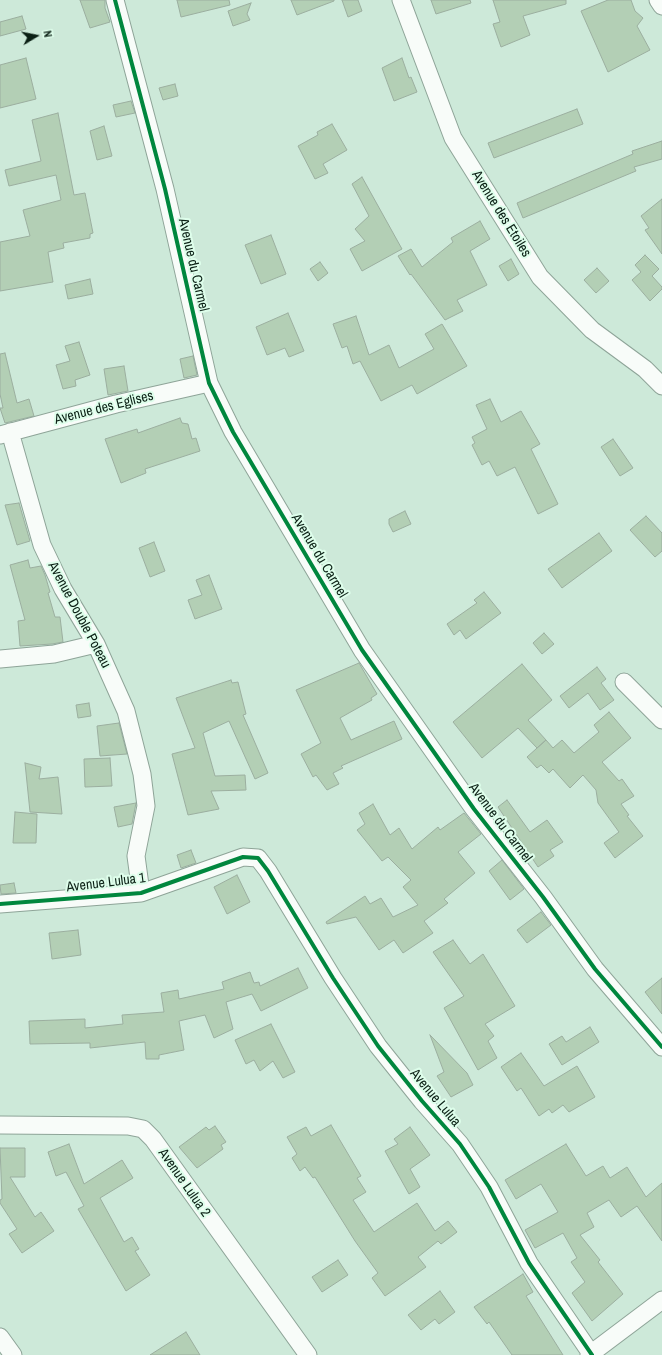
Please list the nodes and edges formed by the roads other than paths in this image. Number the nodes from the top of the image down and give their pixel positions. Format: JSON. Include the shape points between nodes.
{"nodes":[{"id":1,"x":115,"y":0,"type":"edge"},
{"id":2,"x":401,"y":0,"type":"edge"},
{"id":3,"x":658,"y":0,"type":"edge"},
{"id":4,"x":662,"y":6,"type":"edge"},
{"id":5,"x":209,"y":383,"type":"junction"},
{"id":6,"x":662,"y":386,"type":"edge"},
{"id":7,"x":5,"y":433,"type":"edge"},
{"id":8,"x":96,"y":644,"type":"junction"},
{"id":9,"x":0,"y":658,"type":"edge"},
{"id":10,"x":624,"y":682,"type":"dead end"},
{"id":11,"x":662,"y":720,"type":"edge"},
{"id":12,"x":258,"y":858,"type":"joint"},
{"id":13,"x":141,"y":893,"type":"junction"},
{"id":14,"x":0,"y":904,"type":"edge"},
{"id":15,"x":662,"y":1046,"type":"edge"},
{"id":16,"x":0,"y":1125,"type":"edge"},
{"id":17,"x":662,"y":1300,"type":"edge"},
{"id":18,"x":0,"y":1337,"type":"edge"},
{"id":19,"x":13,"y":1355,"type":"edge"},
{"id":20,"x":308,"y":1355,"type":"edge"},
{"id":21,"x":591,"y":1355,"type":"edge"}],
"edges":[{"from":1,"to":5,"type":"street","name":"Avenue du Carmel","via":[[165,189]]},
{"from":2,"to":6,"type":"street","name":"Avenue des Etoiles","via":[[453,138],[540,277],[592,330],[645,369]]},
{"from":3,"to":4,"type":"street"},
{"from":5,"to":7,"type":"street","name":"Avenue des Eglises"},
{"from":5,"to":15,"type":"street","name":"Avenue du Carmel","via":[[232,432],[362,650],[474,809],[595,969]]},
{"from":7,"to":8,"type":"street","name":"Avenue Double Poteau","via":[[42,544],[63,589]]},
{"from":8,"to":9,"type":"street","via":[[54,654]]},
{"from":8,"to":13,"type":"street","name":"Avenue Double Poteau","via":[[126,711],[142,774],[146,806],[136,856]]},
{"from":10,"to":11,"type":"street"},
{"from":12,"to":13,"type":"street","name":"Avenue Lulua 1","via":[[243,857]]},
{"from":12,"to":21,"type":"street","name":"Avenue Lulua","via":[[378,1046],[460,1144],[489,1187],[529,1263]]},
{"from":13,"to":14,"type":"street","name":"Avenue Lulua 1"},
{"from":16,"to":20,"type":"street","name":"Avenue Lulua 2","via":[[128,1126],[143,1129],[153,1139]]},
{"from":17,"to":21,"type":"street"},
{"from":18,"to":19,"type":"street"}]}
